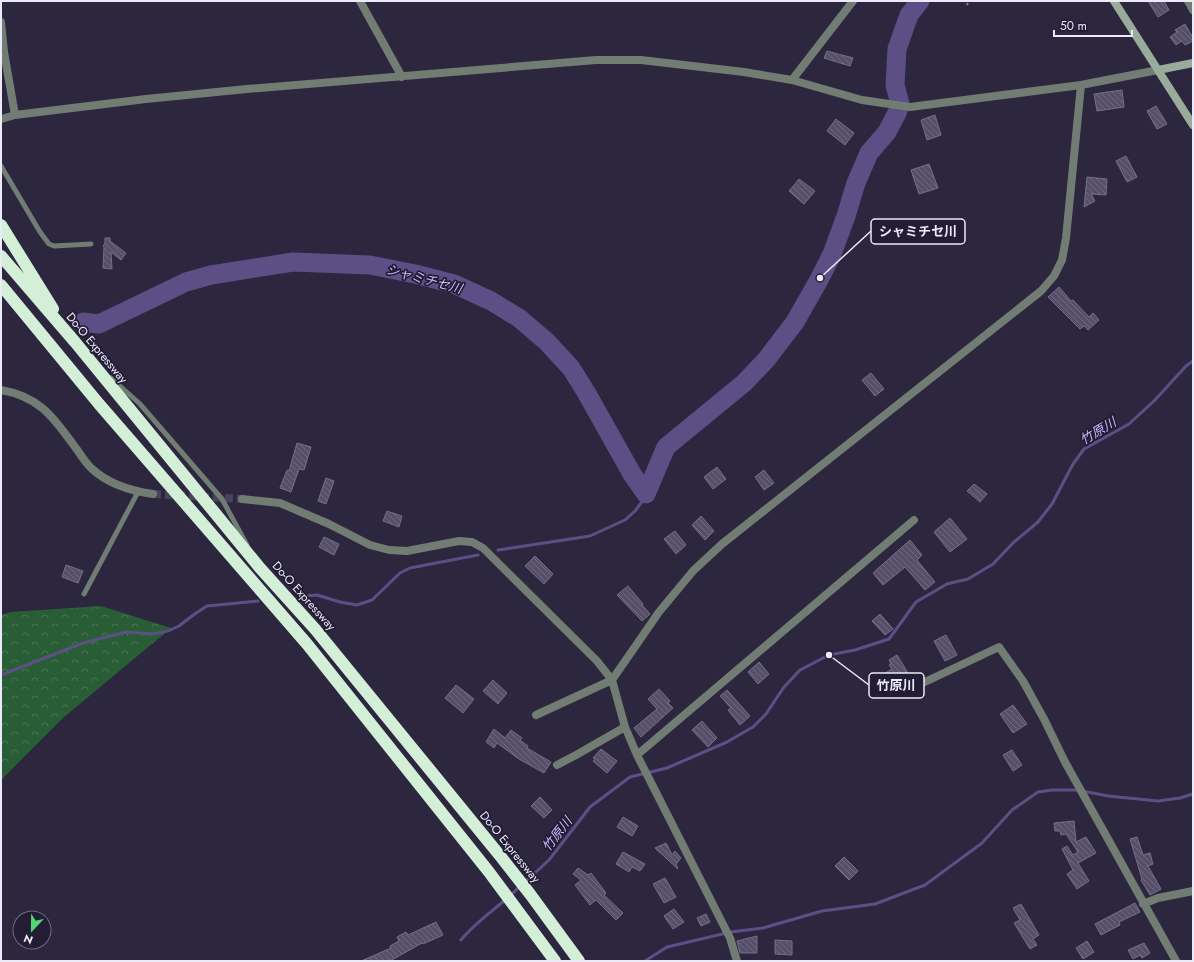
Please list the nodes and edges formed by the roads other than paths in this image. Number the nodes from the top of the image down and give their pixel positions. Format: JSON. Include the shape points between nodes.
{"nodes":[{"id":1,"x":360,"y":1,"type":"edge"},
{"id":2,"x":853,"y":1,"type":"edge"},
{"id":3,"x":1114,"y":1,"type":"edge"},
{"id":4,"x":1188,"y":1,"type":"edge"},
{"id":5,"x":1193,"y":10,"type":"edge"},
{"id":6,"x":1,"y":22,"type":"edge"},
{"id":7,"x":1193,"y":63,"type":"edge"},
{"id":8,"x":1158,"y":70,"type":"junction"},
{"id":9,"x":402,"y":76,"type":"junction"},
{"id":10,"x":792,"y":80,"type":"junction"},
{"id":11,"x":1081,"y":85,"type":"junction"},
{"id":12,"x":15,"y":115,"type":"junction"},
{"id":13,"x":1,"y":119,"type":"edge"},
{"id":14,"x":1193,"y":125,"type":"edge"},
{"id":15,"x":1,"y":166,"type":"edge"},
{"id":16,"x":1,"y":225,"type":"edge"},
{"id":17,"x":91,"y":244,"type":"dead end"},
{"id":18,"x":1,"y":256,"type":"edge"},
{"id":19,"x":1,"y":285,"type":"edge"},
{"id":20,"x":1,"y":295,"type":"edge"},
{"id":21,"x":75,"y":342,"type":"junction"},
{"id":22,"x":1,"y":390,"type":"edge"},
{"id":23,"x":100,"y":404,"type":"junction"},
{"id":24,"x":138,"y":492,"type":"junction"},
{"id":25,"x":153,"y":494,"type":"tunnel mouth"},
{"id":26,"x":242,"y":499,"type":"tunnel mouth"},
{"id":27,"x":914,"y":520,"type":"dead end"},
{"id":28,"x":84,"y":594,"type":"dead end"},
{"id":29,"x":612,"y":680,"type":"junction"},
{"id":30,"x":910,"y":689,"type":"dead end"},
{"id":31,"x":536,"y":715,"type":"dead end"},
{"id":32,"x":625,"y":727,"type":"junction"},
{"id":33,"x":637,"y":755,"type":"junction"},
{"id":34,"x":557,"y":765,"type":"dead end"},
{"id":35,"x":1193,"y":891,"type":"edge"},
{"id":36,"x":1143,"y":904,"type":"junction"},
{"id":37,"x":555,"y":961,"type":"edge"},
{"id":38,"x":579,"y":961,"type":"edge"},
{"id":39,"x":737,"y":961,"type":"edge"},
{"id":40,"x":1176,"y":961,"type":"edge"}],
"edges":[{"from":1,"to":9,"type":"street"},
{"from":2,"to":10,"type":"street"},
{"from":3,"to":8,"type":"main road"},
{"from":4,"to":5,"type":"street"},
{"from":6,"to":12,"type":"street"},
{"from":7,"to":8,"type":"main road"},
{"from":8,"to":11,"type":"street"},
{"from":8,"to":14,"type":"main road"},
{"from":9,"to":10,"type":"street","via":[[563,61],[640,60]]},
{"from":9,"to":12,"type":"street","via":[[146,99]]},
{"from":10,"to":11,"type":"street","via":[[862,100],[910,107]]},
{"from":11,"to":29,"type":"street","via":[[1066,238],[1062,260],[1054,276],[1041,291],[722,544],[693,571],[659,612]]},
{"from":12,"to":13,"type":"street"},
{"from":15,"to":17,"type":"lane","via":[[49,244]]},
{"from":16,"to":21,"type":"highway"},
{"from":18,"to":21,"type":"highway","name":"Do-O Expressway"},
{"from":19,"to":23,"type":"highway"},
{"from":20,"to":23,"type":"highway"},
{"from":21,"to":38,"type":"highway","name":"Do-O Expressway","via":[[260,568],[315,629],[530,894]]},
{"from":22,"to":24,"type":"street","via":[[36,402],[50,414],[91,468],[113,484]]},
{"from":23,"to":37,"type":"highway","via":[[307,644],[489,872]]},
{"from":24,"to":25,"type":"street"},
{"from":24,"to":28,"type":"lane"},
{"from":26,"to":29,"type":"street","via":[[280,503],[370,545],[389,550],[407,551],[472,542],[483,548],[597,661]]},
{"from":27,"to":33,"type":"street"},
{"from":29,"to":31,"type":"street"},
{"from":29,"to":32,"type":"street"},
{"from":30,"to":36,"type":"street","via":[[999,647],[1023,681]]},
{"from":32,"to":33,"type":"street"},
{"from":32,"to":34,"type":"street"},
{"from":33,"to":39,"type":"street","via":[[730,938]]},
{"from":35,"to":36,"type":"street","via":[[1158,898]]},
{"from":36,"to":40,"type":"street"}]}
